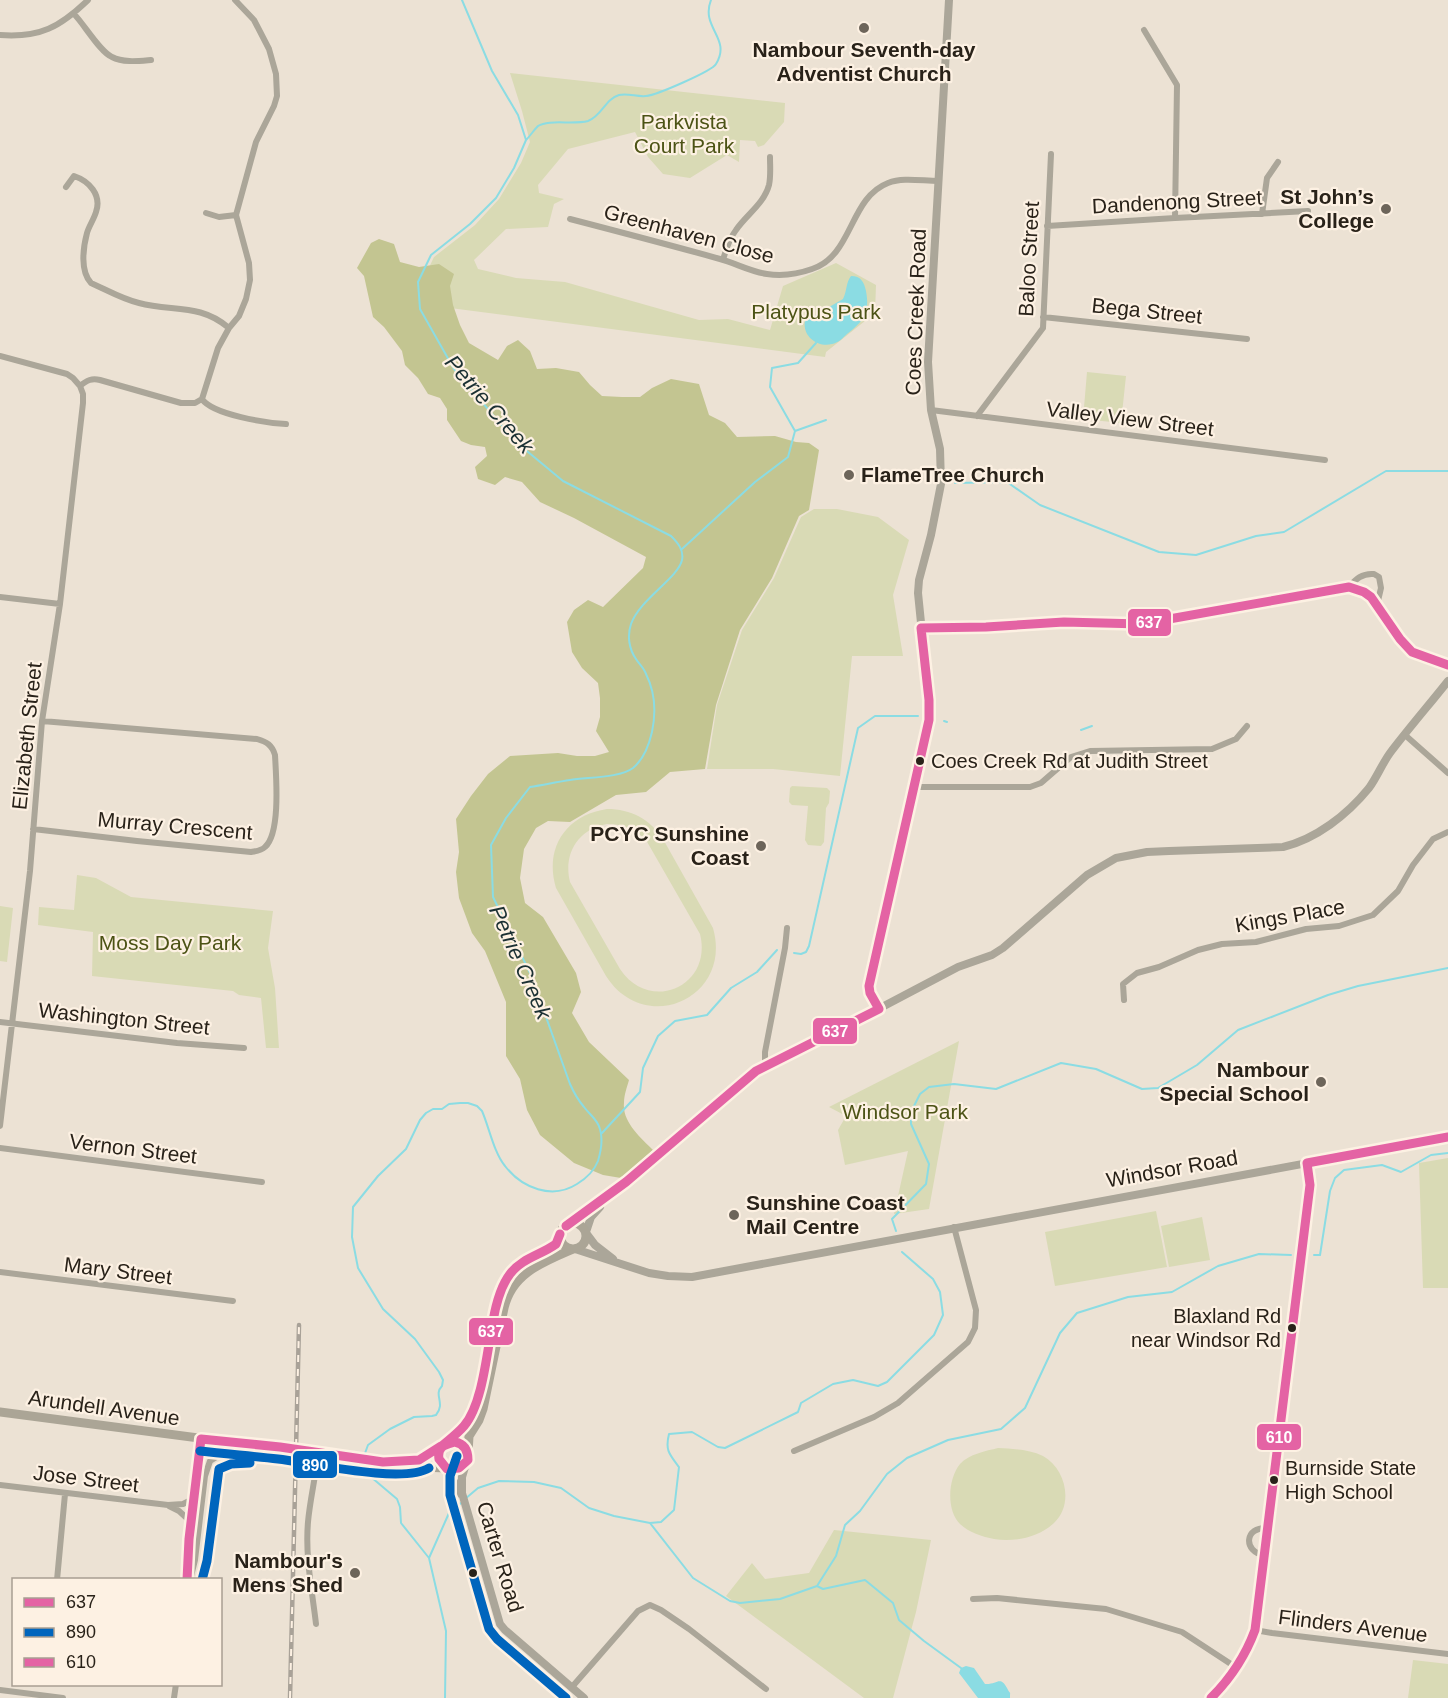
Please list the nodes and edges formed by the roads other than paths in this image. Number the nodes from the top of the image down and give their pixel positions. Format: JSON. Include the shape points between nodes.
{"nodes":[{"id":1,"x":88,"y":0,"type":"edge"},
{"id":2,"x":235,"y":0,"type":"edge"},
{"id":3,"x":949,"y":0,"type":"edge"},
{"id":4,"x":74,"y":14,"type":"junction"},
{"id":5,"x":1144,"y":30,"type":"dead end"},
{"id":6,"x":0,"y":35,"type":"edge"},
{"id":7,"x":151,"y":60,"type":"dead end"},
{"id":8,"x":1051,"y":154,"type":"dead end"},
{"id":9,"x":770,"y":157,"type":"dead end"},
{"id":10,"x":1278,"y":162,"type":"dead end"},
{"id":11,"x":938,"y":181,"type":"junction"},
{"id":12,"x":66,"y":187,"type":"dead end"},
{"id":13,"x":1308,"y":211,"type":"dead end"},
{"id":14,"x":206,"y":213,"type":"dead end"},
{"id":15,"x":1262,"y":214,"type":"junction"},
{"id":16,"x":236,"y":215,"type":"junction"},
{"id":17,"x":1175,"y":218,"type":"junction"},
{"id":18,"x":570,"y":219,"type":"dead end"},
{"id":19,"x":1047,"y":226,"type":"junction"},
{"id":20,"x":723,"y":260,"type":"junction"},
{"id":21,"x":1043,"y":317,"type":"junction"},
{"id":22,"x":229,"y":328,"type":"junction"},
{"id":23,"x":1247,"y":339,"type":"dead end"},
{"id":24,"x":0,"y":356,"type":"edge"},
{"id":25,"x":80,"y":386,"type":"junction"},
{"id":26,"x":202,"y":399,"type":"junction"},
{"id":27,"x":931,"y":411,"type":"junction"},
{"id":28,"x":977,"y":416,"type":"junction"},
{"id":29,"x":286,"y":424,"type":"dead end"},
{"id":30,"x":1324,"y":460,"type":"dead end"},
{"id":31,"x":1349,"y":587,"type":"junction"},
{"id":32,"x":0,"y":597,"type":"edge"},
{"id":33,"x":60,"y":604,"type":"junction"},
{"id":34,"x":1377,"y":605,"type":"junction"},
{"id":35,"x":921,"y":628,"type":"junction"},
{"id":36,"x":1448,"y":665,"type":"edge"},
{"id":37,"x":1448,"y":681,"type":"edge"},
{"id":38,"x":42,"y":721,"type":"junction"},
{"id":39,"x":1247,"y":726,"type":"dead end"},
{"id":40,"x":1405,"y":735,"type":"junction"},
{"id":41,"x":1448,"y":773,"type":"edge"},
{"id":42,"x":915,"y":787,"type":"junction"},
{"id":43,"x":33,"y":829,"type":"junction"},
{"id":44,"x":1448,"y":832,"type":"edge"},
{"id":45,"x":787,"y":928,"type":"dead end"},
{"id":46,"x":1124,"y":1000,"type":"dead end"},
{"id":47,"x":879,"y":1009,"type":"junction"},
{"id":48,"x":0,"y":1022,"type":"edge"},
{"id":49,"x":12,"y":1024,"type":"junction"},
{"id":50,"x":244,"y":1048,"type":"dead end"},
{"id":51,"x":765,"y":1066,"type":"junction"},
{"id":52,"x":0,"y":1126,"type":"edge"},
{"id":53,"x":1448,"y":1137,"type":"edge"},
{"id":54,"x":0,"y":1148,"type":"edge"},
{"id":55,"x":1306,"y":1163,"type":"junction"},
{"id":56,"x":262,"y":1182,"type":"dead end"},
{"id":57,"x":626,"y":1182,"type":"junction"},
{"id":58,"x":954,"y":1227,"type":"junction"},
{"id":59,"x":563,"y":1230,"type":"junction"},
{"id":60,"x":586,"y":1233,"type":"junction"},
{"id":61,"x":574,"y":1249,"type":"junction"},
{"id":62,"x":621,"y":1265,"type":"junction"},
{"id":63,"x":0,"y":1272,"type":"edge"},
{"id":64,"x":233,"y":1301,"type":"dead end"},
{"id":65,"x":0,"y":1412,"type":"edge"},
{"id":66,"x":201,"y":1439,"type":"junction"},
{"id":67,"x":442,"y":1445,"type":"junction"},
{"id":68,"x":280,"y":1447,"type":"junction"},
{"id":69,"x":794,"y":1451,"type":"dead end"},
{"id":70,"x":318,"y":1453,"type":"junction"},
{"id":71,"x":468,"y":1457,"type":"junction"},
{"id":72,"x":388,"y":1462,"type":"junction"},
{"id":73,"x":447,"y":1469,"type":"junction"},
{"id":74,"x":0,"y":1485,"type":"edge"},
{"id":75,"x":461,"y":1492,"type":"junction"},
{"id":76,"x":65,"y":1494,"type":"junction"},
{"id":77,"x":193,"y":1499,"type":"junction"},
{"id":78,"x":168,"y":1505,"type":"junction"},
{"id":79,"x":190,"y":1522,"type":"junction"},
{"id":80,"x":1268,"y":1528,"type":"junction"},
{"id":81,"x":1264,"y":1555,"type":"junction"},
{"id":82,"x":57,"y":1578,"type":"edge"},
{"id":83,"x":188,"y":1578,"type":"edge"},
{"id":84,"x":189,"y":1578,"type":"edge"},
{"id":85,"x":973,"y":1599,"type":"dead end"},
{"id":86,"x":316,"y":1624,"type":"dead end"},
{"id":87,"x":1255,"y":1630,"type":"junction"},
{"id":88,"x":1448,"y":1654,"type":"edge"},
{"id":89,"x":1237,"y":1668,"type":"junction"},
{"id":90,"x":572,"y":1687,"type":"junction"},
{"id":91,"x":766,"y":1689,"type":"dead end"},
{"id":92,"x":0,"y":1690,"type":"edge"},
{"id":93,"x":63,"y":1698,"type":"edge"},
{"id":94,"x":584,"y":1698,"type":"edge"},
{"id":95,"x":1211,"y":1698,"type":"edge"}],
"edges":[{"from":1,"to":4,"type":"street"},
{"from":2,"to":16,"type":"street","via":[[264,38],[277,86],[274,106],[256,142]]},
{"from":3,"to":11,"type":"street","name":"Coes Creek Road"},
{"from":4,"to":6,"type":"street","via":[[38,33]]},
{"from":4,"to":7,"type":"street","via":[[112,58]]},
{"from":5,"to":17,"type":"street","via":[[1177,85]]},
{"from":8,"to":19,"type":"street","name":"Baloo Street"},
{"from":9,"to":20,"type":"street","via":[[769,185],[762,201],[732,234]]},
{"from":10,"to":15,"type":"street","via":[[1267,178]]},
{"from":11,"to":20,"type":"street","name":"Greenhaven Close","via":[[894,181],[881,187],[862,207],[838,251],[812,269],[769,274]]},
{"from":11,"to":27,"type":"street","name":"Coes Creek Road","via":[[928,362]]},
{"from":12,"to":22,"type":"street","via":[[74,176],[81,178],[98,199],[83,264],[91,283],[132,302],[207,314]]},
{"from":13,"to":15,"type":"street","name":"Dandenong Street"},
{"from":14,"to":16,"type":"street","via":[[219,217]]},
{"from":15,"to":17,"type":"street","name":"Dandenong Street"},
{"from":16,"to":22,"type":"street","via":[[250,280],[244,306]]},
{"from":17,"to":19,"type":"street","name":"Dandenong Street"},
{"from":18,"to":20,"type":"street","name":"Greenhaven Close"},
{"from":19,"to":21,"type":"street","name":"Baloo Street"},
{"from":21,"to":23,"type":"street","name":"Bega Street"},
{"from":21,"to":28,"type":"street","name":"Baloo Street","via":[[1042,328]]},
{"from":22,"to":26,"type":"street","via":[[218,348]]},
{"from":24,"to":25,"type":"street","via":[[67,374]]},
{"from":25,"to":26,"type":"street","via":[[94,378],[181,403]]},
{"from":25,"to":33,"type":"street","name":"Elizabeth Street","via":[[83,403]]},
{"from":26,"to":29,"type":"street","via":[[213,409]]},
{"from":27,"to":28,"type":"street","name":"Valley View Street"},
{"from":27,"to":35,"type":"street","name":"Coes Creek Road","via":[[940,449],[940,484],[919,580]]},
{"from":28,"to":30,"type":"street","name":"Valley View Street"},
{"from":31,"to":34,"type":"street","via":[[1364,592]]},
{"from":31,"to":34,"type":"street","via":[[1363,575],[1379,577]]},
{"from":31,"to":35,"type":"street","via":[[1141,624],[1064,621]]},
{"from":32,"to":33,"type":"street"},
{"from":33,"to":38,"type":"street","name":"Elizabeth Street"},
{"from":34,"to":36,"type":"street","via":[[1412,652]]},
{"from":35,"to":42,"type":"street","name":"Coes Creek Road","via":[[930,712]]},
{"from":37,"to":40,"type":"street"},
{"from":38,"to":43,"type":"street","name":"Elizabeth Street"},
{"from":38,"to":43,"type":"street","name":"Murray Crescent","via":[[265,741],[275,755],[276,810],[272,837],[265,847],[251,852]]},
{"from":39,"to":42,"type":"street","via":[[1236,739],[1212,749],[1090,751],[1071,758],[1041,783],[1030,787]]},
{"from":40,"to":41,"type":"street"},
{"from":40,"to":47,"type":"street","via":[[1369,787],[1345,812],[1299,843],[1269,849],[1147,852],[1116,858],[1087,875],[1003,948]]},
{"from":42,"to":47,"type":"street","name":"Coes Creek Road","via":[[869,986]]},
{"from":43,"to":49,"type":"street","name":"Elizabeth Street"},
{"from":44,"to":46,"type":"street","name":"Kings Place","via":[[1433,839],[1398,891],[1373,915],[1339,926],[1198,950],[1137,973],[1123,984]]},
{"from":45,"to":51,"type":"street"},
{"from":47,"to":51,"type":"street"},
{"from":48,"to":49,"type":"street","name":"Washington Street"},
{"from":49,"to":50,"type":"street","name":"Washington Street"},
{"from":49,"to":52,"type":"street","name":"Elizabeth Street"},
{"from":51,"to":57,"type":"street"},
{"from":53,"to":55,"type":"street","name":"Windsor Road"},
{"from":54,"to":56,"type":"street","name":"Vernon Street"},
{"from":55,"to":58,"type":"street","name":"Windsor Road"},
{"from":55,"to":80,"type":"street","via":[[1310,1185]]},
{"from":57,"to":59,"type":"street"},
{"from":57,"to":60,"type":"street","via":[[593,1213]]},
{"from":58,"to":62,"type":"street","name":"Windsor Road","via":[[692,1277],[668,1276]]},
{"from":58,"to":69,"type":"street","via":[[976,1310],[975,1328],[968,1342],[898,1403]]},
{"from":59,"to":60,"type":"main road","via":[[578,1224]]},
{"from":59,"to":61,"type":"main road","via":[[561,1241]]},
{"from":59,"to":67,"type":"main road","name":"Arundell Avenue","via":[[556,1244],[522,1262],[503,1284],[474,1409],[464,1426]]},
{"from":60,"to":61,"type":"main road","via":[[584,1245]]},
{"from":60,"to":62,"type":"street","via":[[597,1248]]},
{"from":61,"to":62,"type":"street"},
{"from":61,"to":71,"type":"main road","via":[[530,1269],[508,1296],[483,1409],[469,1438]]},
{"from":63,"to":64,"type":"street","name":"Mary Street"},
{"from":65,"to":66,"type":"main road","name":"Arundell Avenue"},
{"from":66,"to":68,"type":"main road","name":"Arundell Avenue"},
{"from":66,"to":77,"type":"street"},
{"from":67,"to":71,"type":"main road","via":[[461,1443]]},
{"from":67,"to":72,"type":"main road","name":"Arundell Avenue","via":[[419,1460]]},
{"from":67,"to":73,"type":"main road","via":[[437,1453]]},
{"from":68,"to":70,"type":"main road","name":"Arundell Avenue"},
{"from":68,"to":84,"type":"street","via":[[225,1454],[210,1461]]},
{"from":70,"to":72,"type":"main road","name":"Arundell Avenue"},
{"from":70,"to":86,"type":"street","via":[[307,1540]]},
{"from":71,"to":73,"type":"main road","via":[[459,1468]]},
{"from":71,"to":75,"type":"street","name":"Carter Road"},
{"from":72,"to":73,"type":"main road","name":"Arundell Avenue"},
{"from":73,"to":75,"type":"street","name":"Carter Road"},
{"from":74,"to":76,"type":"street","name":"Jose Street"},
{"from":75,"to":90,"type":"street","name":"Carter Road","via":[[500,1624]]},
{"from":76,"to":78,"type":"street","name":"Jose Street"},
{"from":76,"to":82,"type":"street"},
{"from":77,"to":78,"type":"street","name":"Jose Street"},
{"from":77,"to":79,"type":"street"},
{"from":78,"to":79,"type":"street"},
{"from":79,"to":83,"type":"street"},
{"from":80,"to":81,"type":"street"},
{"from":80,"to":81,"type":"street","via":[[1254,1530],[1249,1540],[1252,1551]]},
{"from":81,"to":87,"type":"street"},
{"from":85,"to":89,"type":"street","via":[[1106,1609],[1182,1632]]},
{"from":87,"to":88,"type":"street","name":"Flinders Avenue"},
{"from":87,"to":89,"type":"street"},
{"from":89,"to":95,"type":"street"},
{"from":90,"to":91,"type":"street","via":[[638,1611],[650,1605],[669,1615]]},
{"from":90,"to":94,"type":"street","name":"Carter Road"},
{"from":92,"to":93,"type":"street"}]}
